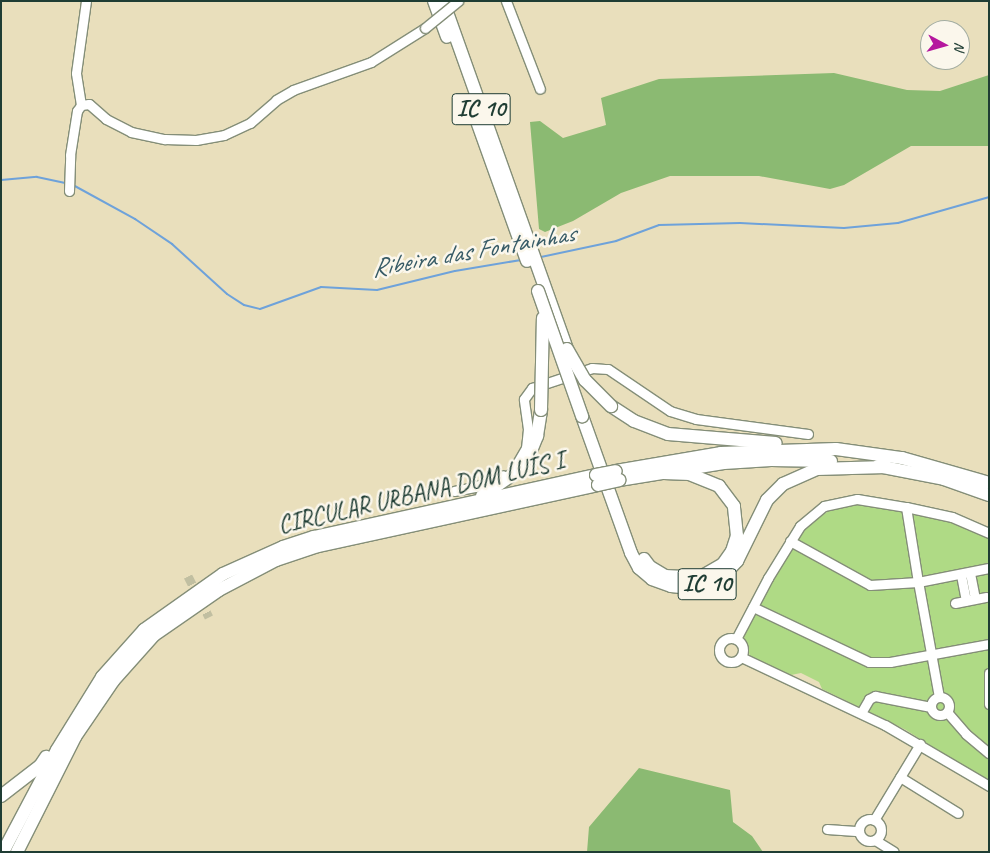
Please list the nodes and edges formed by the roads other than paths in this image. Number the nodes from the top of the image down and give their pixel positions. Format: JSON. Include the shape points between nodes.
{"nodes":[{"id":1,"x":86,"y":1,"type":"edge"},
{"id":2,"x":434,"y":1,"type":"edge"},
{"id":3,"x":443,"y":1,"type":"edge"},
{"id":4,"x":458,"y":1,"type":"edge"},
{"id":5,"x":506,"y":1,"type":"edge"},
{"id":6,"x":540,"y":90,"type":"dead end"},
{"id":7,"x":81,"y":105,"type":"junction"},
{"id":8,"x":69,"y":191,"type":"dead end"},
{"id":9,"x":538,"y":291,"type":"junction"},
{"id":10,"x":567,"y":349,"type":"junction"},
{"id":11,"x":586,"y":415,"type":"junction"},
{"id":12,"x":808,"y":434,"type":"dead end"},
{"id":13,"x":836,"y":449,"type":"junction"},
{"id":14,"x":886,"y":466,"type":"junction"},
{"id":15,"x":656,"y":473,"type":"junction"},
{"id":16,"x":617,"y":476,"type":"junction"},
{"id":17,"x":597,"y":480,"type":"junction"},
{"id":18,"x":989,"y":483,"type":"edge"},
{"id":19,"x":454,"y":491,"type":"dead end"},
{"id":20,"x":989,"y":495,"type":"edge"},
{"id":21,"x":477,"y":500,"type":"junction"},
{"id":22,"x":906,"y":507,"type":"junction"},
{"id":23,"x":989,"y":533,"type":"edge"},
{"id":24,"x":790,"y":541,"type":"junction"},
{"id":25,"x":989,"y":568,"type":"edge"},
{"id":26,"x":965,"y":574,"type":"junction"},
{"id":27,"x":918,"y":582,"type":"junction"},
{"id":28,"x":986,"y":597,"type":"dead end"},
{"id":29,"x":971,"y":600,"type":"junction"},
{"id":30,"x":955,"y":603,"type":"dead end"},
{"id":31,"x":753,"y":607,"type":"junction"},
{"id":32,"x":736,"y":639,"type":"junction"},
{"id":33,"x":989,"y":644,"type":"edge"},
{"id":34,"x":931,"y":654,"type":"junction"},
{"id":35,"x":741,"y":657,"type":"junction"},
{"id":36,"x":989,"y":673,"type":"edge"},
{"id":37,"x":102,"y":677,"type":"junction"},
{"id":38,"x":939,"y":696,"type":"junction"},
{"id":39,"x":989,"y":704,"type":"edge"},
{"id":40,"x":931,"y":707,"type":"junction"},
{"id":41,"x":948,"y":712,"type":"junction"},
{"id":42,"x":861,"y":713,"type":"junction"},
{"id":43,"x":920,"y":744,"type":"junction"},
{"id":44,"x":989,"y":753,"type":"edge"},
{"id":45,"x":900,"y":777,"type":"junction"},
{"id":46,"x":989,"y":786,"type":"edge"},
{"id":47,"x":1,"y":796,"type":"edge"},
{"id":48,"x":958,"y":813,"type":"dead end"},
{"id":49,"x":874,"y":820,"type":"junction"},
{"id":50,"x":827,"y":829,"type":"dead end"},
{"id":51,"x":859,"y":831,"type":"junction"},
{"id":52,"x":875,"y":840,"type":"junction"},
{"id":53,"x":3,"y":852,"type":"edge"},
{"id":54,"x":17,"y":852,"type":"edge"},
{"id":55,"x":894,"y":852,"type":"edge"}],
"edges":[{"from":1,"to":7,"type":"street","via":[[76,73]]},
{"from":2,"to":9,"type":"highway","number":"IC 10"},
{"from":3,"to":10,"type":"highway","name":"IC 10","number":"IC 10"},
{"from":4,"to":7,"type":"street","bridge":true,"via":[[425,28],[371,62],[293,90],[250,123],[224,135],[196,140],[164,139],[130,131],[106,119],[90,104]]},
{"from":5,"to":6,"type":"street"},
{"from":7,"to":8,"type":"street","via":[[77,111]]},
{"from":9,"to":11,"type":"highway","number":"IC 10","bridge":true},
{"from":9,"to":21,"type":"highway","number":"IC 10","bridge":true,"via":[[544,334],[537,436],[522,465]]},
{"from":10,"to":11,"type":"highway","number":"IC 10","bridge":true},
{"from":10,"to":13,"type":"highway","number":"IC 10","bridge":true,"via":[[585,380],[611,406],[634,421],[668,434]]},
{"from":11,"to":14,"type":"highway","number":"IC 10","via":[[631,553],[639,568],[652,579],[671,586],[690,588],[710,584],[723,576],[737,561],[767,500],[783,484],[818,469]]},
{"from":11,"to":15,"type":"highway","number":"IC 10","via":[[628,529],[650,567],[665,576],[683,579],[699,578],[713,572],[729,558],[735,544],[737,520],[730,499],[719,486],[701,477]]},
{"from":12,"to":19,"type":"street","via":[[696,420],[670,411],[608,369],[592,368],[532,388],[524,399],[528,429],[526,448],[516,464],[498,478]]},
{"from":13,"to":16,"type":"highway","name":"CIRCULAR URBANA DOM LUÍS I","via":[[721,453]]},
{"from":13,"to":18,"type":"highway","name":"CIRCULAR URBANA DOM LUÍS I","via":[[910,460]]},
{"from":14,"to":15,"type":"highway","name":"CIRCULAR URBANA DOM LUÍS I","via":[[771,460]]},
{"from":14,"to":20,"type":"highway","name":"CIRCULAR URBANA DOM LUÍS I","via":[[944,479]]},
{"from":15,"to":16,"type":"highway","name":"CIRCULAR URBANA DOM LUÍS I"},
{"from":16,"to":17,"type":"highway","name":"CIRCULAR URBANA DOM LUÍS I","bridge":true},
{"from":17,"to":21,"type":"highway","name":"CIRCULAR URBANA DOM LUÍS I"},
{"from":17,"to":54,"type":"highway","name":"CIRCULAR URBANA DOM LUÍS I","via":[[318,546],[276,560],[219,590],[154,635],[113,681],[75,737]]},
{"from":21,"to":37,"type":"highway","name":"CIRCULAR URBANA DOM LUÍS I","via":[[314,537],[253,559],[178,603],[144,630]]},
{"from":22,"to":23,"type":"street","via":[[952,517]]},
{"from":22,"to":24,"type":"street","via":[[857,499],[830,504],[808,516]]},
{"from":22,"to":27,"type":"street"},
{"from":24,"to":27,"type":"street","via":[[870,585]]},
{"from":24,"to":31,"type":"street"},
{"from":25,"to":26,"type":"street"},
{"from":26,"to":27,"type":"street"},
{"from":26,"to":29,"type":"street"},
{"from":27,"to":34,"type":"street"},
{"from":28,"to":29,"type":"street"},
{"from":29,"to":30,"type":"street"},
{"from":31,"to":32,"type":"street"},
{"from":31,"to":34,"type":"street","via":[[869,662],[890,662]]},
{"from":32,"to":35,"type":"street","via":[[742,644]]},
{"from":32,"to":35,"type":"street","via":[[721,642],[719,654],[730,663]]},
{"from":33,"to":34,"type":"street"},
{"from":34,"to":38,"type":"street"},
{"from":35,"to":42,"type":"street"},
{"from":36,"to":39,"type":"street"},
{"from":37,"to":47,"type":"highway","via":[[40,766]]},
{"from":37,"to":53,"type":"highway","name":"CIRCULAR URBANA DOM LUÍS I","via":[[57,750]]},
{"from":38,"to":40,"type":"street"},
{"from":38,"to":41,"type":"street","via":[[947,700]]},
{"from":40,"to":41,"type":"street","via":[[938,714]]},
{"from":40,"to":42,"type":"street","via":[[875,696],[869,699]]},
{"from":41,"to":44,"type":"street","via":[[966,734]]},
{"from":42,"to":43,"type":"street"},
{"from":43,"to":45,"type":"street"},
{"from":43,"to":46,"type":"street"},
{"from":45,"to":48,"type":"street"},
{"from":45,"to":49,"type":"street"},
{"from":49,"to":51,"type":"street","via":[[863,822]]},
{"from":49,"to":52,"type":"street","via":[[881,828]]},
{"from":50,"to":51,"type":"street"},
{"from":51,"to":52,"type":"street","via":[[865,840]]},
{"from":52,"to":55,"type":"street"}]}
